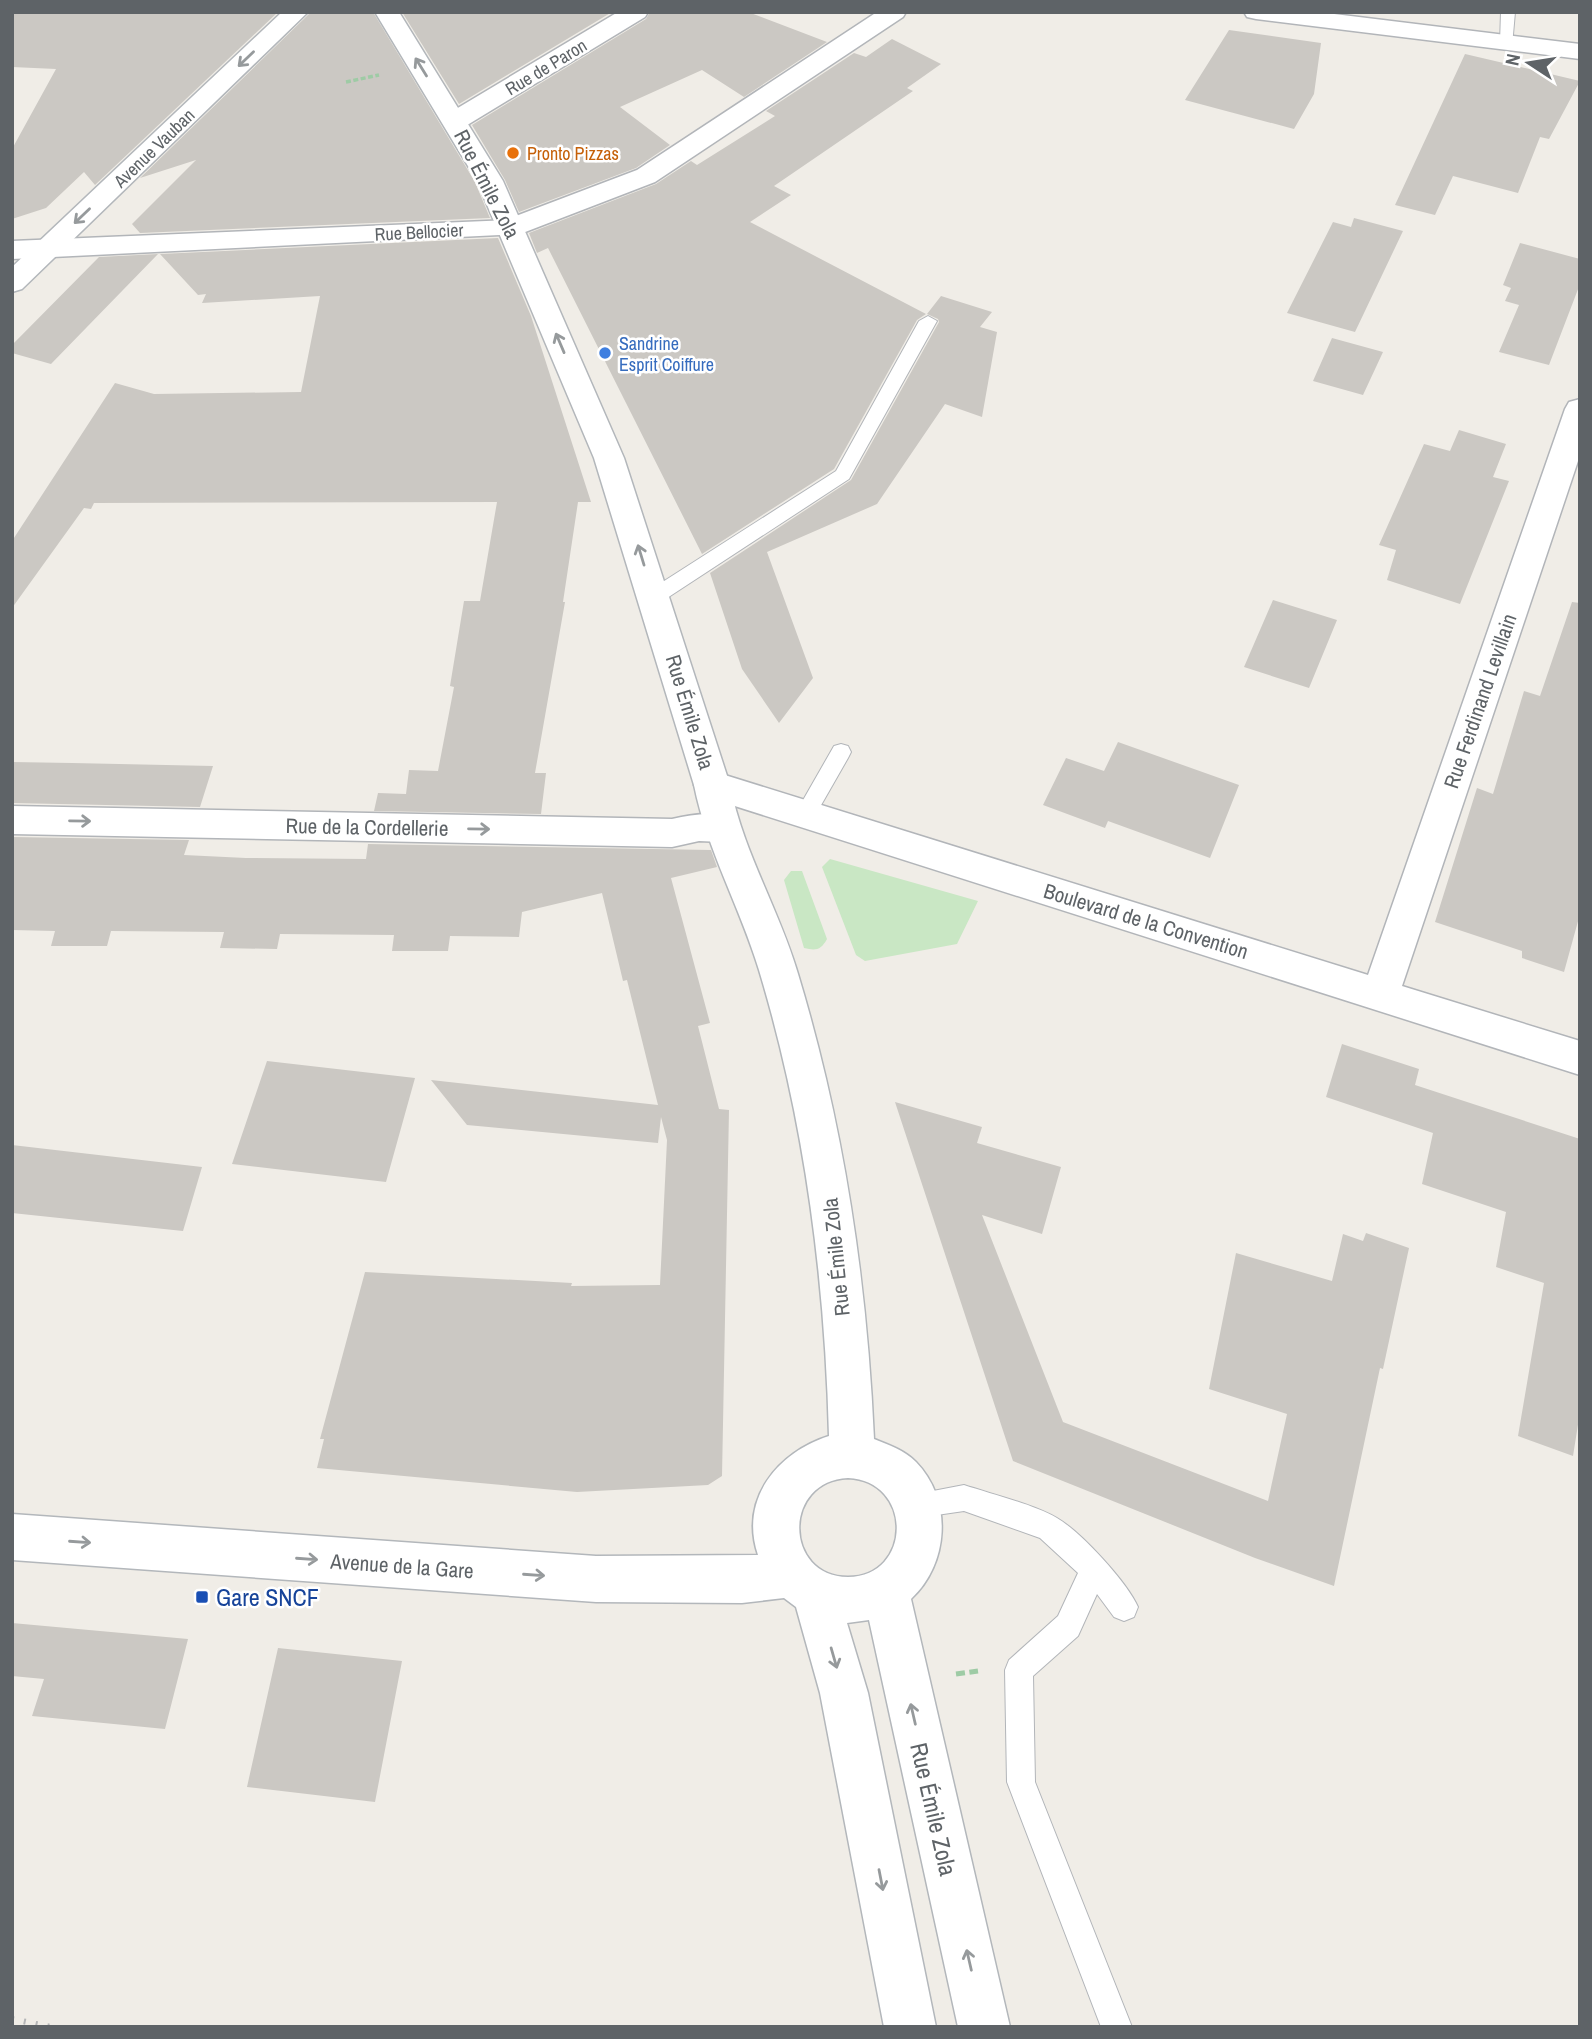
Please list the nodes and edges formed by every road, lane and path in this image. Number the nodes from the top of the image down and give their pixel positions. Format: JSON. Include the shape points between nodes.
{"nodes":[{"id":1,"x":296,"y":12,"type":"edge"},
{"id":2,"x":387,"y":12,"type":"edge"},
{"id":3,"x":636,"y":12,"type":"edge"},
{"id":4,"x":894,"y":12,"type":"edge"},
{"id":5,"x":1256,"y":12,"type":"edge"},
{"id":6,"x":1508,"y":12,"type":"edge"},
{"id":7,"x":1507,"y":43,"type":"junction"},
{"id":8,"x":1580,"y":52,"type":"edge"},
{"id":9,"x":455,"y":121,"type":"junction"},
{"id":10,"x":510,"y":228,"type":"junction"},
{"id":11,"x":12,"y":250,"type":"edge"},
{"id":12,"x":47,"y":250,"type":"junction"},
{"id":13,"x":12,"y":283,"type":"edge"},
{"id":14,"x":928,"y":321,"type":"dead end"},
{"id":15,"x":1580,"y":409,"type":"edge"},
{"id":16,"x":654,"y":597,"type":"junction"},
{"id":17,"x":841,"y":752,"type":"dead end"},
{"id":18,"x":712,"y":785,"type":"junction"},
{"id":19,"x":805,"y":815,"type":"junction"},
{"id":20,"x":12,"y":820,"type":"edge"},
{"id":21,"x":722,"y":828,"type":"junction"},
{"id":22,"x":1381,"y":993,"type":"junction"},
{"id":23,"x":1580,"y":1058,"type":"edge"},
{"id":24,"x":852,"y":1455,"type":"junction"},
{"id":25,"x":916,"y":1505,"type":"junction"},
{"id":26,"x":12,"y":1537,"type":"edge"},
{"id":27,"x":1094,"y":1569,"type":"junction"},
{"id":28,"x":804,"y":1583,"type":"junction"},
{"id":29,"x":886,"y":1590,"type":"junction"},
{"id":30,"x":1124,"y":1607,"type":"dead end"},
{"id":31,"x":910,"y":2027,"type":"edge"},
{"id":32,"x":984,"y":2027,"type":"edge"},
{"id":33,"x":1116,"y":2027,"type":"edge"}],
"edges":[{"from":1,"to":12,"type":"street","name":"Avenue Vauban","one_way":true},
{"from":9,"to":2,"type":"street","name":"Rue Émile Zola","one_way":true},
{"from":3,"to":9,"type":"street","name":"Rue de Paron"},
{"from":4,"to":10,"type":"street","name":"Rue Bellocier","via":[[646,176]]},
{"from":5,"to":7,"type":"street"},
{"from":6,"to":7,"type":"lane"},
{"from":7,"to":8,"type":"street"},
{"from":9,"to":10,"type":"street","name":"Rue Émile Zola","via":[[490,181]]},
{"from":10,"to":12,"type":"street","name":"Rue Bellocier"},
{"from":16,"to":10,"type":"street","name":"Rue Émile Zola","one_way":true,"via":[[618,479]]},
{"from":11,"to":12,"type":"street","name":"Rue Bellocier"},
{"from":12,"to":13,"type":"street","name":"Avenue Vauban"},
{"from":14,"to":16,"type":"lane","via":[[843,475]]},
{"from":15,"to":22,"type":"street","name":"Rue Ferdinand Levillain"},
{"from":16,"to":18,"type":"street","name":"Rue Émile Zola"},
{"from":17,"to":19,"type":"lane"},
{"from":18,"to":19,"type":"street","name":"Boulevard de la Convention"},
{"from":18,"to":21,"type":"street","name":"Rue Émile Zola"},
{"from":19,"to":22,"type":"street","name":"Boulevard de la Convention"},
{"from":20,"to":21,"type":"street","name":"Rue de la Cordellerie","one_way":true,"via":[[671,833]]},
{"from":21,"to":24,"type":"street","name":"Rue Émile Zola","via":[[778,968],[807,1080],[838,1258]]},
{"from":22,"to":23,"type":"street","name":"Boulevard de la Convention"},
{"from":24,"to":25,"type":"street","via":[[868,1458],[898,1476]]},
{"from":24,"to":28,"type":"street","via":[[829,1457],[807,1466],[780,1504],[776,1528],[780,1552]]},
{"from":25,"to":27,"type":"lane","via":[[964,1498],[996,1507],[1049,1528]]},
{"from":25,"to":29,"type":"street","via":[[920,1524],[912,1562]]},
{"from":26,"to":28,"type":"street","name":"Avenue de la Gare","one_way":true,"via":[[596,1579]]},
{"from":27,"to":30,"type":"lane"},
{"from":27,"to":33,"type":"lane","via":[[1069,1626],[1019,1670],[1021,1782]]},
{"from":28,"to":29,"type":"street","via":[[839,1600],[863,1599]]},
{"from":28,"to":31,"type":"street","one_way":true,"via":[[844,1693]]},
{"from":32,"to":29,"type":"street","name":"Rue Émile Zola","one_way":true}]}
